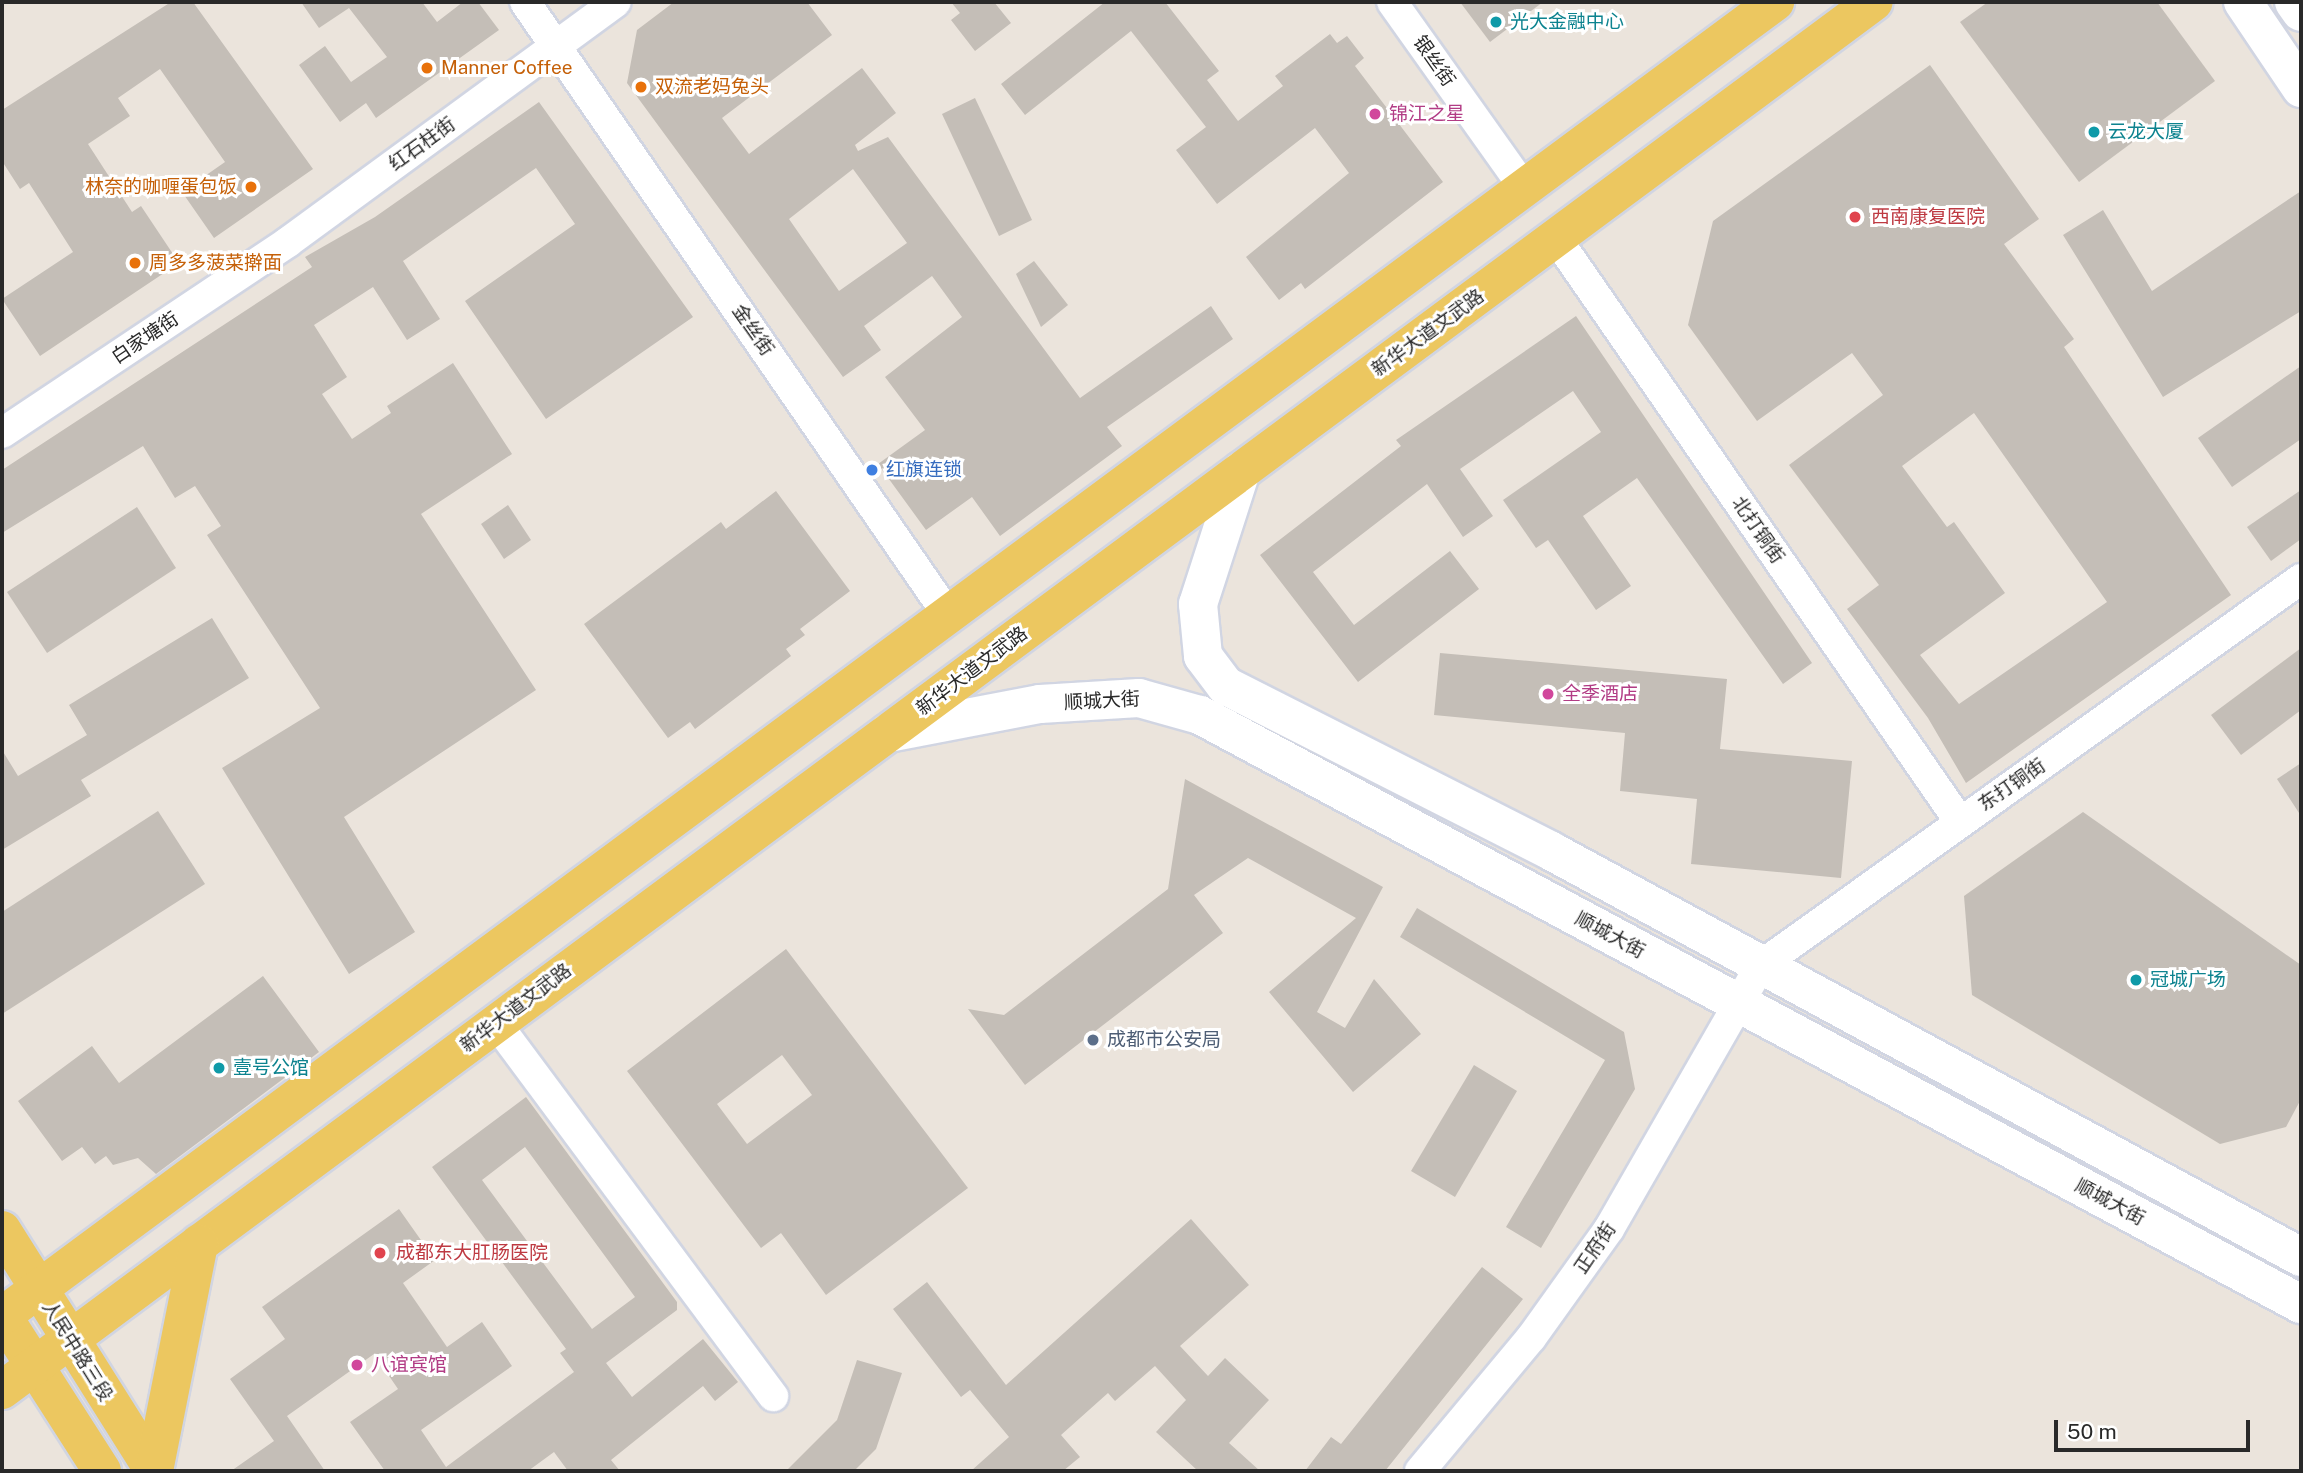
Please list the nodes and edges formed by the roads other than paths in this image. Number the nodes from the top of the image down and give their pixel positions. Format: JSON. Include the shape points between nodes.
{"nodes":[{"id":1,"x":525,"y":2,"type":"edge"},
{"id":2,"x":614,"y":2,"type":"edge"},
{"id":3,"x":1392,"y":2,"type":"edge"},
{"id":4,"x":1775,"y":2,"type":"edge"},
{"id":5,"x":1874,"y":2,"type":"edge"},
{"id":6,"x":2243,"y":2,"type":"edge"},
{"id":7,"x":2294,"y":2,"type":"edge"},
{"id":8,"x":2301,"y":12,"type":"edge"},
{"id":9,"x":557,"y":47,"type":"junction"},
{"id":10,"x":2301,"y":88,"type":"edge"},
{"id":11,"x":1524,"y":188,"type":"junction"},
{"id":12,"x":1556,"y":238,"type":"junction"},
{"id":13,"x":288,"y":242,"type":"joint"},
{"id":14,"x":2,"y":433,"type":"edge"},
{"id":15,"x":1241,"y":471,"type":"junction"},
{"id":16,"x":2301,"y":579,"type":"edge"},
{"id":17,"x":948,"y":615,"type":"junction"},
{"id":18,"x":888,"y":733,"type":"junction"},
{"id":19,"x":1960,"y":822,"type":"junction"},
{"id":20,"x":1760,"y":966,"type":"junction"},
{"id":21,"x":1740,"y":1005,"type":"junction"},
{"id":22,"x":496,"y":1023,"type":"junction"},
{"id":23,"x":2,"y":1230,"type":"edge"},
{"id":24,"x":199,"y":1243,"type":"junction"},
{"id":25,"x":2301,"y":1256,"type":"edge"},
{"id":26,"x":38,"y":1289,"type":"junction"},
{"id":27,"x":2301,"y":1304,"type":"edge"},
{"id":28,"x":2,"y":1315,"type":"edge"},
{"id":29,"x":69,"y":1339,"type":"junction"},
{"id":30,"x":35,"y":1365,"type":"junction"},
{"id":31,"x":2,"y":1390,"type":"edge"},
{"id":32,"x":773,"y":1396,"type":"dead end"},
{"id":33,"x":102,"y":1471,"type":"edge"},
{"id":34,"x":154,"y":1471,"type":"edge"},
{"id":35,"x":1420,"y":1471,"type":"edge"}],
"edges":[{"from":1,"to":9,"type":"street","name":"金丝街"},
{"from":2,"to":9,"type":"street","name":"红石柱街"},
{"from":3,"to":11,"type":"street","name":"银丝街"},
{"from":4,"to":11,"type":"main road"},
{"from":5,"to":12,"type":"main road","name":"新华大道文武路"},
{"from":6,"to":10,"type":"main road"},
{"from":7,"to":8,"type":"main road"},
{"from":9,"to":13,"type":"street","name":"红石柱街"},
{"from":9,"to":17,"type":"street","name":"金丝街"},
{"from":11,"to":17,"type":"main road"},
{"from":12,"to":15,"type":"main road","name":"新华大道文武路"},
{"from":12,"to":19,"type":"street","name":"北打铜街"},
{"from":13,"to":14,"type":"street","name":"白家塘街"},
{"from":15,"to":18,"type":"main road","name":"新华大道文武路"},
{"from":15,"to":20,"type":"main road","via":[[1198,604],[1198,635],[1211,672],[1226,686]]},
{"from":16,"to":19,"type":"street","name":"东打铜街"},
{"from":17,"to":26,"type":"main road"},
{"from":18,"to":21,"type":"main road","name":"顺城大街","via":[[1040,704],[1163,700]]},
{"from":18,"to":22,"type":"main road","name":"新华大道文武路"},
{"from":19,"to":20,"type":"street","name":"东打铜街"},
{"from":20,"to":21,"type":"street","name":"东打铜街"},
{"from":20,"to":25,"type":"main road"},
{"from":21,"to":27,"type":"main road","name":"顺城大街"},
{"from":21,"to":35,"type":"street","name":"正府街","via":[[1581,1269]]},
{"from":22,"to":24,"type":"main road","name":"新华大道文武路"},
{"from":22,"to":32,"type":"street"},
{"from":23,"to":26,"type":"main road","name":"人民中路三段"},
{"from":24,"to":29,"type":"main road","name":"新华大道文武路"},
{"from":24,"to":34,"type":"main road"},
{"from":26,"to":28,"type":"main road"},
{"from":26,"to":29,"type":"main road","name":"人民中路三段"},
{"from":28,"to":30,"type":"main road"},
{"from":29,"to":30,"type":"main road","name":"新华大道文武路"},
{"from":29,"to":34,"type":"main road","name":"人民中路三段"},
{"from":30,"to":31,"type":"main road","name":"新华大道文武路"},
{"from":30,"to":33,"type":"main road"}]}
